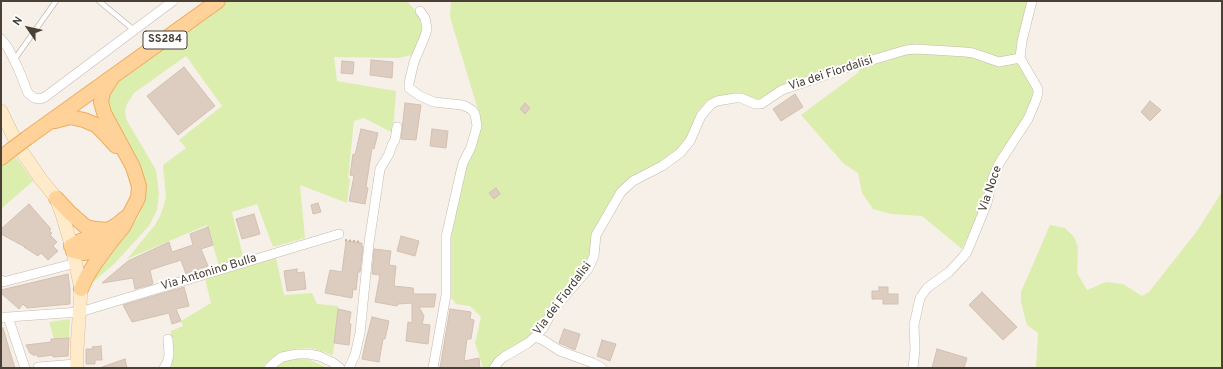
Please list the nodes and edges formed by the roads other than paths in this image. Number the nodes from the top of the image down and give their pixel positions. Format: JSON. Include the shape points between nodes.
{"nodes":[{"id":1,"x":56,"y":1,"type":"edge"},
{"id":2,"x":99,"y":1,"type":"edge"},
{"id":3,"x":173,"y":1,"type":"edge"},
{"id":4,"x":218,"y":1,"type":"edge"},
{"id":5,"x":1032,"y":1,"type":"edge"},
{"id":6,"x":420,"y":11,"type":"dead end"},
{"id":7,"x":134,"y":30,"type":"junction"},
{"id":8,"x":1,"y":40,"type":"edge"},
{"id":9,"x":4,"y":50,"type":"edge"},
{"id":10,"x":1020,"y":58,"type":"junction"},
{"id":11,"x":14,"y":60,"type":"junction"},
{"id":12,"x":112,"y":78,"type":"junction"},
{"id":13,"x":1,"y":111,"type":"edge"},
{"id":14,"x":51,"y":122,"type":"junction"},
{"id":15,"x":397,"y":127,"type":"dead end"},
{"id":16,"x":6,"y":154,"type":"edge"},
{"id":17,"x":129,"y":161,"type":"junction"},
{"id":18,"x":56,"y":198,"type":"junction"},
{"id":19,"x":339,"y":234,"type":"road end"},
{"id":20,"x":109,"y":236,"type":"junction"},
{"id":21,"x":74,"y":253,"type":"junction"},
{"id":22,"x":1,"y":280,"type":"edge"},
{"id":23,"x":81,"y":289,"type":"junction"},
{"id":24,"x":80,"y":312,"type":"junction"},
{"id":25,"x":4,"y":318,"type":"edge"},
{"id":26,"x":535,"y":337,"type":"junction"},
{"id":27,"x":168,"y":339,"type":"dead end"},
{"id":28,"x":76,"y":366,"type":"edge"},
{"id":29,"x":25,"y":368,"type":"edge"},
{"id":30,"x":37,"y":368,"type":"edge"},
{"id":31,"x":164,"y":368,"type":"edge"},
{"id":32,"x":269,"y":368,"type":"edge"},
{"id":33,"x":340,"y":368,"type":"edge"},
{"id":34,"x":349,"y":368,"type":"edge"},
{"id":35,"x":433,"y":368,"type":"edge"},
{"id":36,"x":494,"y":368,"type":"edge"},
{"id":37,"x":602,"y":368,"type":"edge"},
{"id":38,"x":913,"y":368,"type":"edge"}],
"edges":[{"from":1,"to":11,"type":"lane"},
{"from":2,"to":7,"type":"lane"},
{"from":3,"to":7,"type":"street"},
{"from":4,"to":12,"type":"main road","number":"SS284"},
{"from":5,"to":10,"type":"street"},
{"from":6,"to":35,"type":"street","via":[[425,18],[427,29],[414,62],[409,88],[434,102],[467,107],[475,114],[477,126],[463,163],[446,237],[446,295]]},
{"from":7,"to":11,"type":"street","via":[[40,99],[28,94]]},
{"from":8,"to":9,"type":"street"},
{"from":9,"to":11,"type":"street"},
{"from":10,"to":26,"type":"street","name":"Via dei Fiordalisi","via":[[999,62],[973,53],[906,50],[782,90],[760,104],[741,98],[717,101],[701,116],[690,141],[680,153],[633,181],[621,192],[596,235],[594,256],[588,269],[553,310]]},
{"from":10,"to":38,"type":"street","name":"Via Noce","via":[[1038,89],[1036,100],[1028,119],[993,177],[987,203],[967,252],[949,272],[927,288],[920,298],[914,325]]},
{"from":12,"to":14,"type":"main road","number":"SS284"},
{"from":12,"to":17,"type":"main road","via":[[103,92],[101,102],[104,113]]},
{"from":13,"to":18,"type":"street","via":[[18,146]]},
{"from":14,"to":16,"type":"main road","number":"SS284","bridge":true},
{"from":14,"to":17,"type":"main road","via":[[70,118],[96,125]]},
{"from":15,"to":34,"type":"street","via":[[395,140],[380,169],[360,333]]},
{"from":17,"to":20,"type":"main road","via":[[139,186],[138,198],[132,212]]},
{"from":18,"to":20,"type":"main road","via":[[86,227]]},
{"from":18,"to":21,"type":"street"},
{"from":19,"to":24,"type":"street","name":"Via Antonino Bulla"},
{"from":20,"to":21,"type":"main road","via":[[98,235],[80,241]]},
{"from":20,"to":23,"type":"main road"},
{"from":21,"to":22,"type":"street","via":[[3,282]]},
{"from":21,"to":23,"type":"street"},
{"from":23,"to":24,"type":"street"},
{"from":24,"to":25,"type":"street","name":"Via Antonino Bulla"},
{"from":24,"to":28,"type":"street"},
{"from":25,"to":29,"type":"street"},
{"from":26,"to":36,"type":"street","name":"Via dei Fiordalisi","via":[[504,357]]},
{"from":26,"to":37,"type":"street","via":[[560,351]]},
{"from":27,"to":31,"type":"street","via":[[169,355]]},
{"from":28,"to":30,"type":"street"},
{"from":32,"to":33,"type":"street","via":[[290,354],[319,356]]}]}
